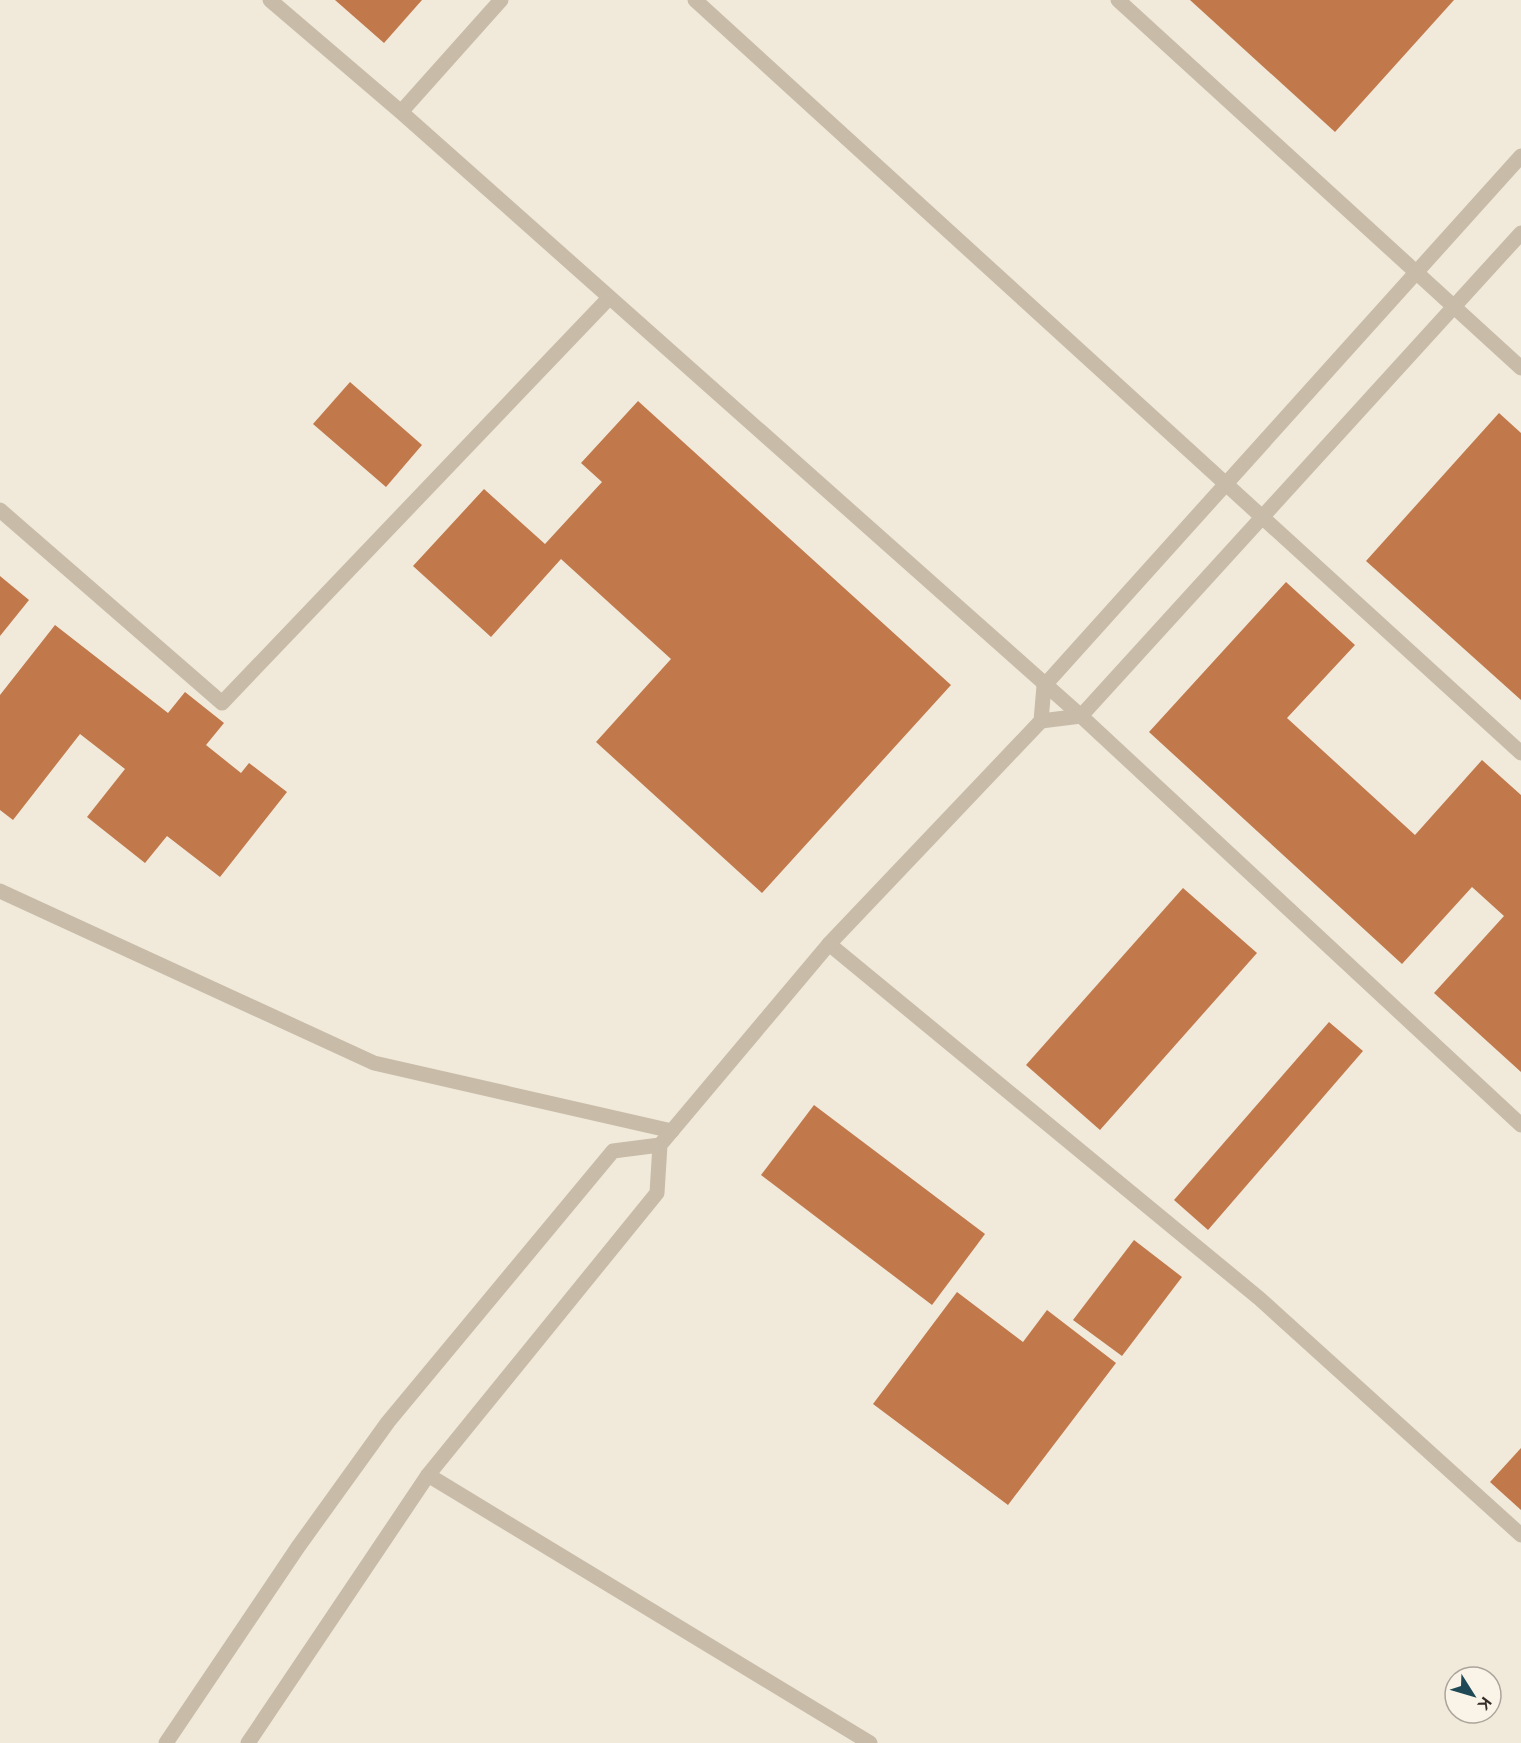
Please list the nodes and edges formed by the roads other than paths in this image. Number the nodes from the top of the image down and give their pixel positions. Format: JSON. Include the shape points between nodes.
{"nodes":[{"id":1,"x":270,"y":0,"type":"edge"},
{"id":2,"x":501,"y":0,"type":"edge"},
{"id":3,"x":695,"y":0,"type":"edge"},
{"id":4,"x":1118,"y":0,"type":"edge"},
{"id":5,"x":401,"y":112,"type":"junction"},
{"id":6,"x":1521,"y":156,"type":"edge"},
{"id":7,"x":1521,"y":233,"type":"edge"},
{"id":8,"x":1416,"y":272,"type":"junction"},
{"id":9,"x":609,"y":298,"type":"junction"},
{"id":10,"x":1455,"y":306,"type":"junction"},
{"id":11,"x":1521,"y":368,"type":"edge"},
{"id":12,"x":1226,"y":483,"type":"junction"},
{"id":13,"x":0,"y":510,"type":"edge"},
{"id":14,"x":1263,"y":516,"type":"junction"},
{"id":15,"x":1044,"y":686,"type":"junction"},
{"id":16,"x":1081,"y":716,"type":"junction"},
{"id":17,"x":1041,"y":721,"type":"junction"},
{"id":18,"x":1521,"y":753,"type":"edge"},
{"id":19,"x":0,"y":891,"type":"edge"},
{"id":20,"x":829,"y":944,"type":"junction"},
{"id":21,"x":1521,"y":1125,"type":"edge"},
{"id":22,"x":672,"y":1131,"type":"junction"},
{"id":23,"x":660,"y":1145,"type":"junction"},
{"id":24,"x":428,"y":1475,"type":"junction"},
{"id":25,"x":1521,"y":1535,"type":"edge"},
{"id":26,"x":166,"y":1743,"type":"edge"},
{"id":27,"x":248,"y":1743,"type":"edge"},
{"id":28,"x":870,"y":1743,"type":"edge"}],
"edges":[{"from":1,"to":5,"type":"street"},
{"from":2,"to":5,"type":"street"},
{"from":3,"to":12,"type":"street"},
{"from":4,"to":8,"type":"street"},
{"from":5,"to":9,"type":"street"},
{"from":6,"to":8,"type":"street"},
{"from":7,"to":10,"type":"street"},
{"from":8,"to":10,"type":"street"},
{"from":8,"to":12,"type":"street"},
{"from":9,"to":13,"type":"street","via":[[222,703]]},
{"from":9,"to":15,"type":"street"},
{"from":10,"to":11,"type":"street"},
{"from":10,"to":14,"type":"street"},
{"from":12,"to":14,"type":"street"},
{"from":12,"to":15,"type":"street"},
{"from":14,"to":16,"type":"street"},
{"from":14,"to":18,"type":"street"},
{"from":15,"to":16,"type":"street"},
{"from":15,"to":17,"type":"street"},
{"from":16,"to":17,"type":"street"},
{"from":16,"to":21,"type":"street"},
{"from":17,"to":20,"type":"street"},
{"from":19,"to":22,"type":"street","via":[[374,1063]]},
{"from":20,"to":22,"type":"street"},
{"from":20,"to":25,"type":"street","via":[[1260,1299]]},
{"from":22,"to":23,"type":"street"},
{"from":23,"to":24,"type":"street","via":[[657,1193]]},
{"from":23,"to":26,"type":"street","via":[[613,1151],[388,1422]]},
{"from":24,"to":27,"type":"street"},
{"from":24,"to":28,"type":"street"}]}
